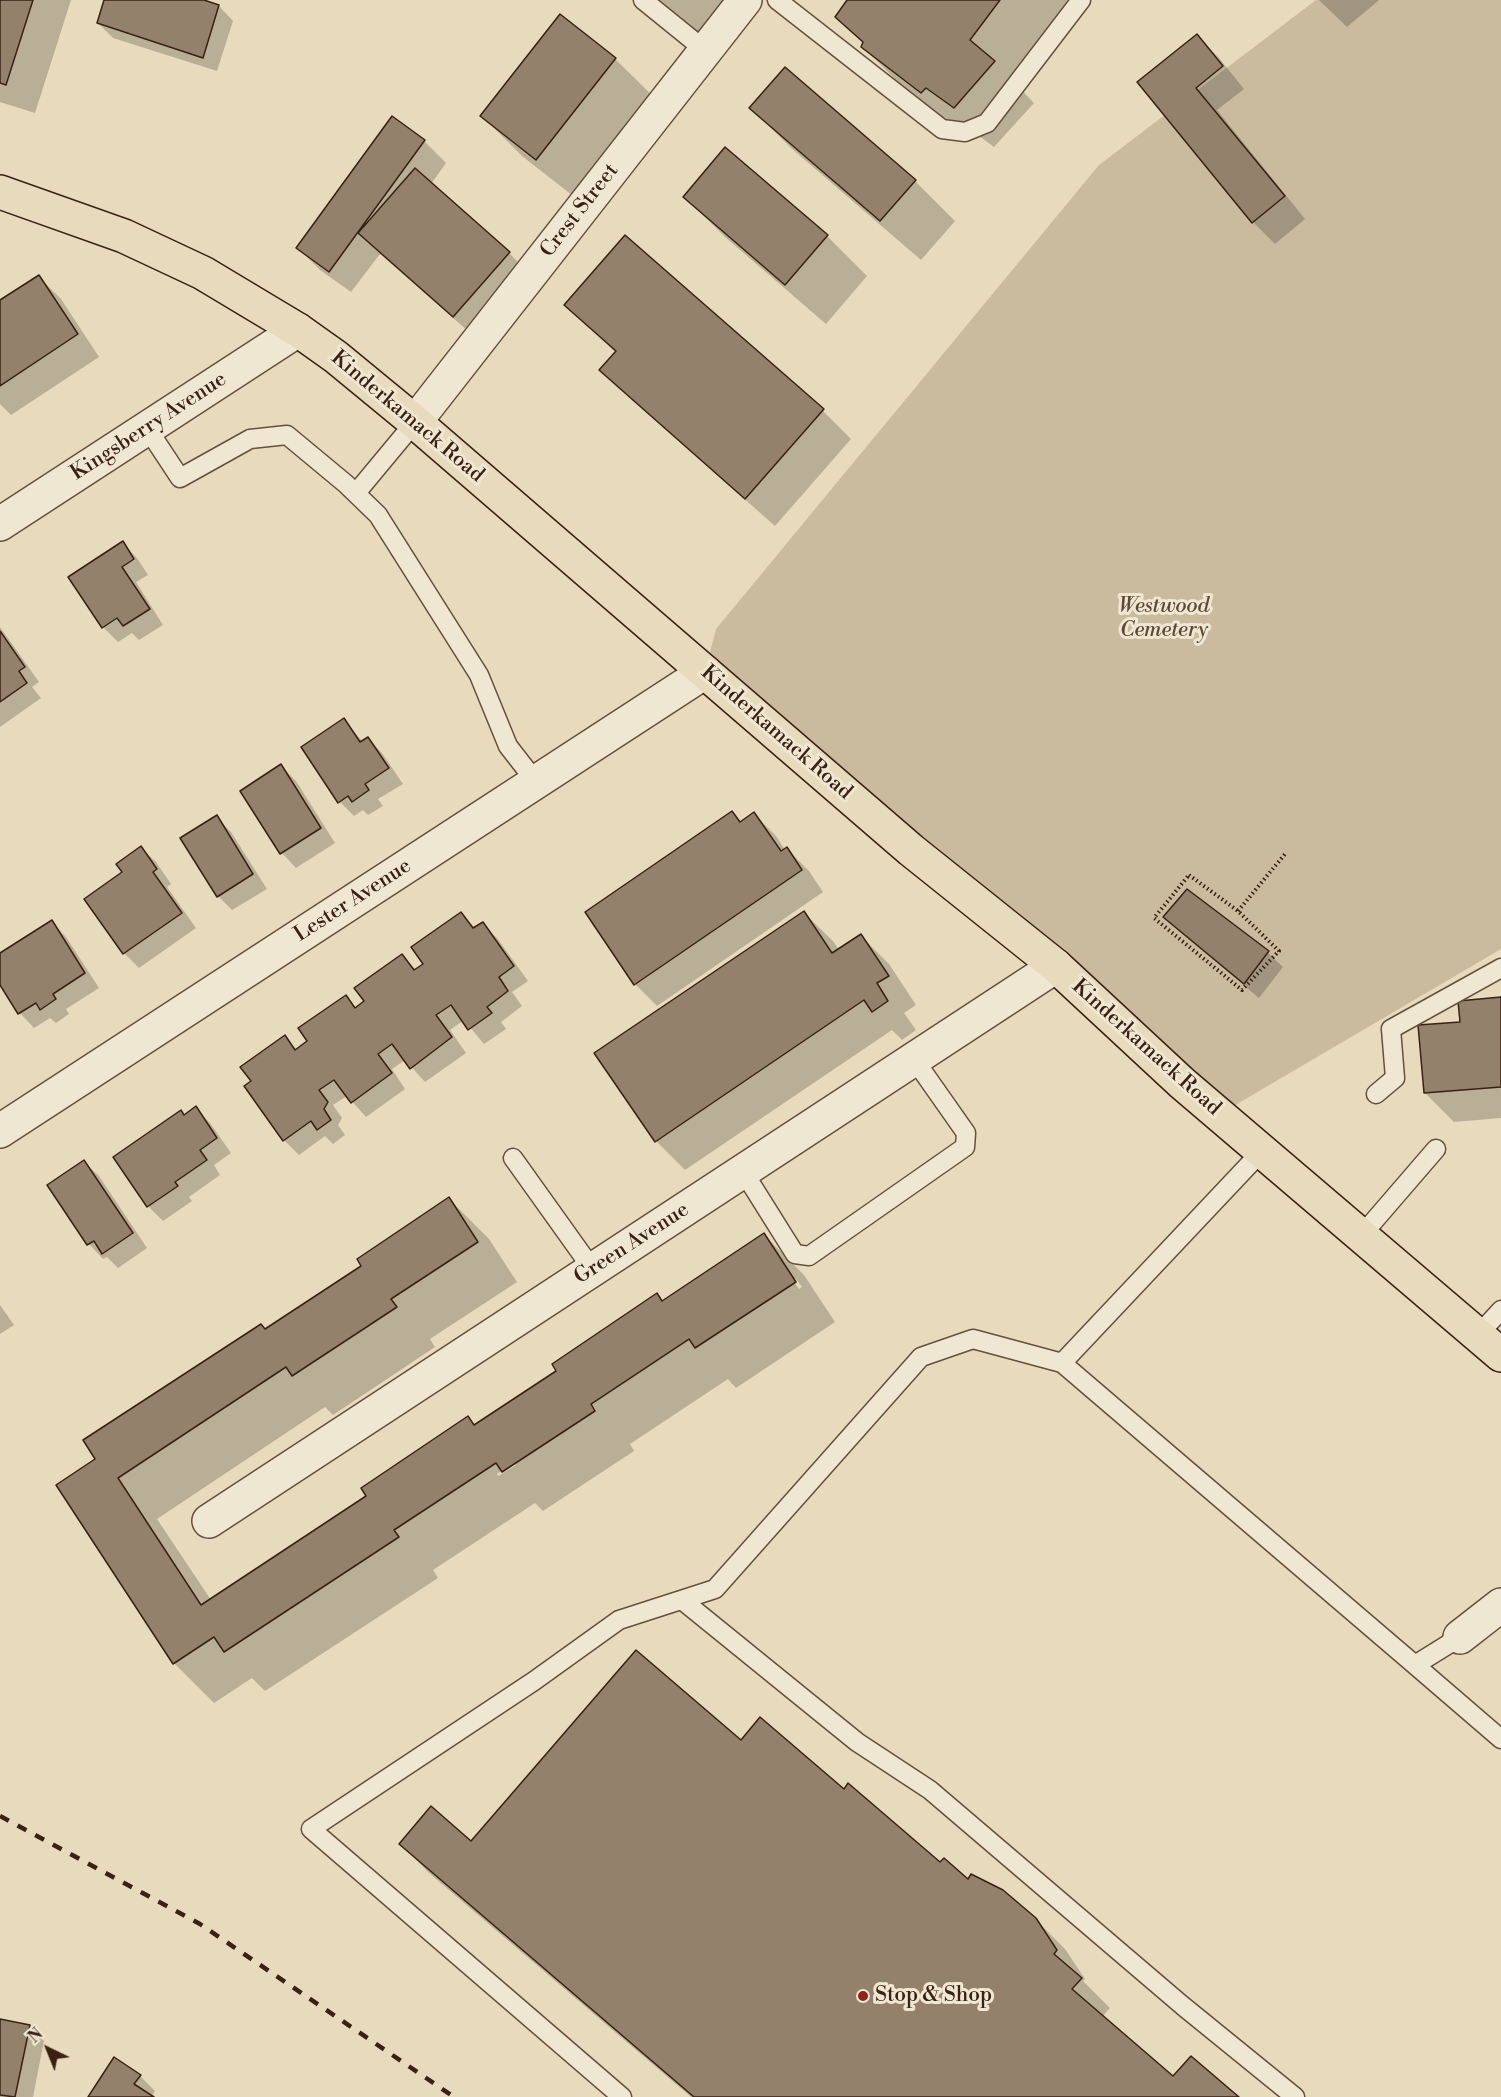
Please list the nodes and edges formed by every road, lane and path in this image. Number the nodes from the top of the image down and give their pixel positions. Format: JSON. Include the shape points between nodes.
{"nodes":[{"id":1,"x":642,"y":0,"type":"edge"},
{"id":2,"x":745,"y":0,"type":"edge"},
{"id":3,"x":777,"y":0,"type":"edge"},
{"id":4,"x":1081,"y":0,"type":"edge"},
{"id":5,"x":706,"y":51,"type":"junction"},
{"id":6,"x":0,"y":192,"type":"edge"},
{"id":7,"x":298,"y":330,"type":"junction"},
{"id":8,"x":415,"y":422,"type":"junction"},
{"id":9,"x":147,"y":428,"type":"junction"},
{"id":10,"x":356,"y":493,"type":"junction"},
{"id":11,"x":0,"y":524,"type":"edge"},
{"id":12,"x":705,"y":672,"type":"junction"},
{"id":13,"x":536,"y":782,"type":"junction"},
{"id":14,"x":1285,"y":854,"type":"dead end"},
{"id":15,"x":1238,"y":911,"type":"junction"},
{"id":16,"x":1056,"y":966,"type":"junction"},
{"id":17,"x":1501,"y":968,"type":"edge"},
{"id":18,"x":914,"y":1059,"type":"junction"},
{"id":19,"x":1376,"y":1094,"type":"dead end"},
{"id":20,"x":0,"y":1131,"type":"edge"},
{"id":21,"x":1436,"y":1149,"type":"dead end"},
{"id":22,"x":1262,"y":1151,"type":"junction"},
{"id":23,"x":513,"y":1158,"type":"dead end"},
{"id":24,"x":743,"y":1171,"type":"junction"},
{"id":25,"x":1361,"y":1236,"type":"junction"},
{"id":26,"x":592,"y":1270,"type":"junction"},
{"id":27,"x":1501,"y":1310,"type":"edge"},
{"id":28,"x":1490,"y":1345,"type":"edge"},
{"id":29,"x":1062,"y":1363,"type":"junction"},
{"id":30,"x":209,"y":1521,"type":"dead end"},
{"id":31,"x":682,"y":1600,"type":"junction"},
{"id":32,"x":1501,"y":1605,"type":"edge"},
{"id":33,"x":1501,"y":1611,"type":"edge"},
{"id":34,"x":1460,"y":1637,"type":"junction"},
{"id":35,"x":1416,"y":1665,"type":"junction"},
{"id":36,"x":1501,"y":1739,"type":"edge"},
{"id":37,"x":622,"y":2097,"type":"edge"},
{"id":38,"x":1295,"y":2097,"type":"edge"}],
"edges":[{"from":1,"to":5,"type":"lane"},
{"from":2,"to":5,"type":"street","name":"Crest Street"},
{"from":3,"to":4,"type":"lane","via":[[942,129],[965,132],[987,123]]},
{"from":5,"to":8,"type":"street","name":"Crest Street"},
{"from":6,"to":7,"type":"main road","name":"Kinderkamack Road","via":[[124,236],[203,273]]},
{"from":7,"to":8,"type":"main road","name":"Kinderkamack Road"},
{"from":7,"to":9,"type":"street","name":"Kingsberry Avenue"},
{"from":8,"to":10,"type":"lane"},
{"from":8,"to":12,"type":"main road","name":"Kinderkamack Road"},
{"from":9,"to":10,"type":"lane","via":[[180,478],[250,439],[287,435]]},
{"from":9,"to":11,"type":"street","name":"Kingsberry Avenue"},
{"from":10,"to":13,"type":"lane","via":[[378,514],[479,675],[508,746]]},
{"from":12,"to":13,"type":"street","name":"Lester Avenue"},
{"from":12,"to":16,"type":"main road","name":"Kinderkamack Road","via":[[911,850]]},
{"from":13,"to":20,"type":"street","name":"Lester Avenue"},
{"from":14,"to":15,"type":"path"},
{"from":15,"to":15,"type":"path","via":[[1189,875],[1155,918],[1242,990],[1279,951]]},
{"from":16,"to":18,"type":"street","name":"Green Avenue"},
{"from":16,"to":22,"type":"main road","name":"Kinderkamack Road"},
{"from":17,"to":19,"type":"lane","via":[[1391,1029],[1395,1078]]},
{"from":18,"to":24,"type":"street","name":"Green Avenue"},
{"from":18,"to":24,"type":"lane","via":[[966,1133],[966,1147],[809,1256],[795,1254]]},
{"from":21,"to":25,"type":"lane"},
{"from":22,"to":25,"type":"main road","name":"Kinderkamack Road"},
{"from":22,"to":29,"type":"lane"},
{"from":23,"to":26,"type":"lane"},
{"from":24,"to":26,"type":"street","name":"Green Avenue"},
{"from":25,"to":28,"type":"main road","name":"Kinderkamack Road"},
{"from":26,"to":30,"type":"street","name":"Green Avenue"},
{"from":27,"to":28,"type":"lane"},
{"from":29,"to":31,"type":"lane","via":[[973,1339],[921,1357],[715,1589]]},
{"from":29,"to":35,"type":"lane"},
{"from":31,"to":37,"type":"lane","via":[[618,1620],[534,1681],[311,1828]]},
{"from":31,"to":38,"type":"lane","via":[[857,1742],[930,1790]]},
{"from":32,"to":34,"type":"street"},
{"from":33,"to":34,"type":"street"},
{"from":34,"to":35,"type":"lane"},
{"from":35,"to":36,"type":"lane"}]}
